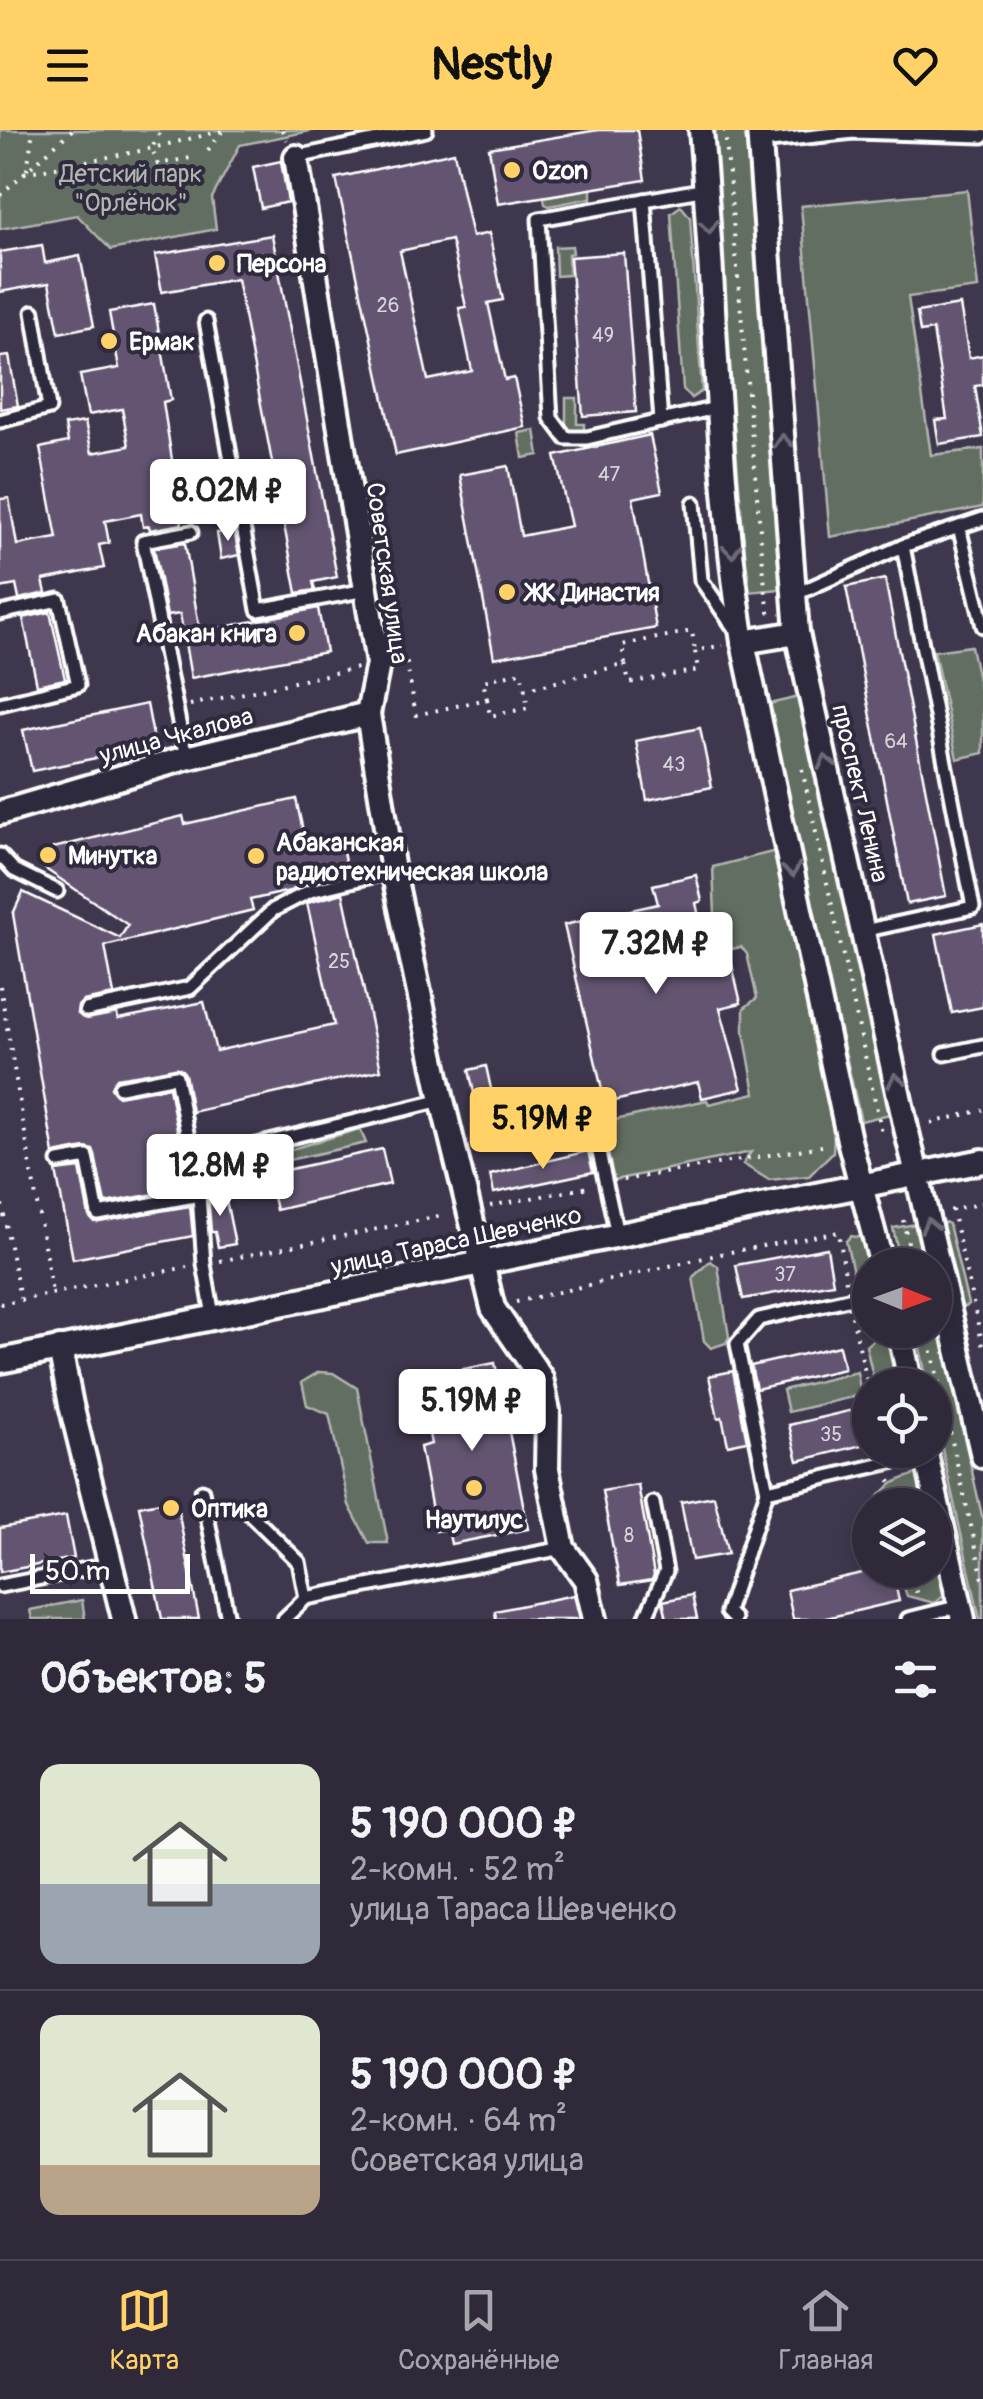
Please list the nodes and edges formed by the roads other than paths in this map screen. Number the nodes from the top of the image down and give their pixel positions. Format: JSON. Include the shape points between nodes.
{"nodes":[{"id":1,"x":426,"y":130,"type":"edge"},
{"id":2,"x":701,"y":130,"type":"edge"},
{"id":3,"x":759,"y":136,"type":"edge"},
{"id":4,"x":983,"y":136,"type":"edge"},
{"id":5,"x":296,"y":157,"type":"joint"},
{"id":6,"x":706,"y":189,"type":"junction"},
{"id":7,"x":644,"y":200,"type":"junction"},
{"id":8,"x":33,"y":312,"type":"dead end"},
{"id":9,"x":206,"y":321,"type":"dead end"},
{"id":10,"x":720,"y":407,"type":"junction"},
{"id":11,"x":661,"y":420,"type":"junction"},
{"id":12,"x":0,"y":421,"type":"edge"},
{"id":13,"x":694,"y":503,"type":"dead end"},
{"id":14,"x":983,"y":520,"type":"edge"},
{"id":15,"x":960,"y":527,"type":"junction"},
{"id":16,"x":191,"y":532,"type":"dead end"},
{"id":17,"x":902,"y":546,"type":"junction"},
{"id":18,"x":366,"y":590,"type":"junction"},
{"id":19,"x":794,"y":595,"type":"junction"},
{"id":20,"x":0,"y":613,"type":"edge"},
{"id":21,"x":983,"y":626,"type":"edge"},
{"id":22,"x":797,"y":633,"type":"junction"},
{"id":23,"x":743,"y":642,"type":"junction"},
{"id":24,"x":0,"y":704,"type":"edge"},
{"id":25,"x":368,"y":714,"type":"junction"},
{"id":26,"x":186,"y":758,"type":"junction"},
{"id":27,"x":0,"y":814,"type":"edge"},
{"id":28,"x":0,"y":855,"type":"edge"},
{"id":29,"x":393,"y":871,"type":"junction"},
{"id":30,"x":56,"y":891,"type":"dead end"},
{"id":31,"x":978,"y":906,"type":"edge"},
{"id":32,"x":863,"y":931,"type":"junction"},
{"id":33,"x":86,"y":1010,"type":"dead end"},
{"id":34,"x":983,"y":1046,"type":"edge"},
{"id":35,"x":944,"y":1054,"type":"dead end"},
{"id":36,"x":120,"y":1087,"type":"dead end"},
{"id":37,"x":442,"y":1100,"type":"junction"},
{"id":38,"x":590,"y":1117,"type":"dead end"},
{"id":39,"x":253,"y":1146,"type":"dead end"},
{"id":40,"x":983,"y":1161,"type":"edge"},
{"id":41,"x":59,"y":1162,"type":"dead end"},
{"id":42,"x":917,"y":1175,"type":"junction"},
{"id":43,"x":860,"y":1186,"type":"junction"},
{"id":44,"x":199,"y":1195,"type":"junction"},
{"id":45,"x":617,"y":1234,"type":"junction"},
{"id":46,"x":877,"y":1248,"type":"edge"},
{"id":47,"x":484,"y":1263,"type":"junction"},
{"id":48,"x":852,"y":1298,"type":"edge"},
{"id":49,"x":213,"y":1316,"type":"junction"},
{"id":50,"x":60,"y":1348,"type":"junction"},
{"id":51,"x":0,"y":1361,"type":"edge"},
{"id":52,"x":983,"y":1456,"type":"edge"},
{"id":53,"x":861,"y":1468,"type":"edge"},
{"id":54,"x":930,"y":1468,"type":"edge"},
{"id":55,"x":202,"y":1490,"type":"dead end"},
{"id":56,"x":768,"y":1491,"type":"junction"},
{"id":57,"x":654,"y":1503,"type":"dead end"},
{"id":58,"x":245,"y":1508,"type":"dead end"},
{"id":59,"x":563,"y":1548,"type":"junction"},
{"id":60,"x":112,"y":1564,"type":"junction"},
{"id":61,"x":0,"y":1586,"type":"edge"},
{"id":62,"x":306,"y":1598,"type":"junction"},
{"id":63,"x":962,"y":1613,"type":"edge"},
{"id":64,"x":124,"y":1619,"type":"edge"},
{"id":65,"x":228,"y":1619,"type":"edge"},
{"id":66,"x":284,"y":1619,"type":"edge"},
{"id":67,"x":595,"y":1619,"type":"edge"},
{"id":68,"x":644,"y":1619,"type":"edge"},
{"id":69,"x":734,"y":1619,"type":"edge"},
{"id":70,"x":908,"y":1619,"type":"edge"}],
"edges":[{"from":1,"to":5,"type":"lane"},
{"from":2,"to":6,"type":"street"},
{"from":3,"to":4,"type":"lane"},
{"from":19,"to":3,"type":"street","name":"проспект Ленина","one_way":true},
{"from":5,"to":18,"type":"street","name":"Советская улица"},
{"from":6,"to":7,"type":"lane"},
{"from":6,"to":10,"type":"street","one_way":true},
{"from":7,"to":11,"type":"lane"},
{"from":7,"to":11,"type":"lane","via":[[539,219],[550,418],[566,438]]},
{"from":8,"to":12,"type":"lane","via":[[49,408]]},
{"from":9,"to":18,"type":"lane","via":[[258,610]]},
{"from":10,"to":11,"type":"lane"},
{"from":10,"to":23,"type":"street","one_way":true},
{"from":13,"to":23,"type":"lane","via":[[701,580]]},
{"from":14,"to":15,"type":"lane"},
{"from":15,"to":17,"type":"lane"},
{"from":15,"to":21,"type":"lane"},
{"from":16,"to":26,"type":"lane","via":[[142,542]]},
{"from":17,"to":19,"type":"lane"},
{"from":17,"to":31,"type":"lane"},
{"from":18,"to":25,"type":"street","name":"Советская улица","via":[[378,664]]},
{"from":19,"to":22,"type":"street","name":"проспект Ленина"},
{"from":20,"to":24,"type":"lane","via":[[59,600],[78,686]]},
{"from":22,"to":23,"type":"street"},
{"from":32,"to":22,"type":"street","name":"проспект Ленина","one_way":true},
{"from":23,"to":43,"type":"street","one_way":true},
{"from":25,"to":26,"type":"street","name":"улица Чкалова"},
{"from":25,"to":29,"type":"street","name":"Советская улица"},
{"from":26,"to":27,"type":"street","name":"улица Чкалова"},
{"from":28,"to":30,"type":"lane","via":[[14,870]]},
{"from":29,"to":33,"type":"lane","via":[[310,891],[273,910],[190,988]]},
{"from":29,"to":37,"type":"street","name":"Советская улица"},
{"from":31,"to":32,"type":"lane"},
{"from":42,"to":32,"type":"street","name":"проспект Ленина","one_way":true},
{"from":34,"to":35,"type":"lane"},
{"from":36,"to":44,"type":"lane","via":[[176,1076]]},
{"from":37,"to":39,"type":"lane"},
{"from":37,"to":47,"type":"street","name":"Советская улица"},
{"from":38,"to":45,"type":"lane"},
{"from":40,"to":42,"type":"street","name":"улица Тараса Шевченко"},
{"from":41,"to":44,"type":"lane","via":[[87,1157],[98,1214]]},
{"from":42,"to":43,"type":"street","name":"улица Тараса Шевченко"},
{"from":52,"to":42,"type":"street","name":"проспект Ленина","one_way":true},
{"from":43,"to":45,"type":"street","name":"улица Тараса Шевченко"},
{"from":43,"to":46,"type":"street"},
{"from":44,"to":49,"type":"lane"},
{"from":45,"to":47,"type":"street","name":"улица Тараса Шевченко"},
{"from":47,"to":49,"type":"street","name":"улица Тараса Шевченко"},
{"from":47,"to":59,"type":"street","name":"Советская улица","via":[[493,1308],[541,1378],[547,1469]]},
{"from":48,"to":56,"type":"lane","via":[[759,1319],[737,1344]]},
{"from":49,"to":50,"type":"street","name":"улица Тараса Шевченко"},
{"from":50,"to":51,"type":"street","name":"улица Тараса Шевченко"},
{"from":50,"to":60,"type":"street"},
{"from":53,"to":56,"type":"lane"},
{"from":54,"to":63,"type":"street"},
{"from":55,"to":65,"type":"lane"},
{"from":56,"to":69,"type":"lane","via":[[726,1612]]},
{"from":57,"to":68,"type":"lane","via":[[666,1570]]},
{"from":58,"to":62,"type":"lane","via":[[299,1562]]},
{"from":59,"to":62,"type":"lane"},
{"from":59,"to":67,"type":"street","name":"Советская улица","via":[[586,1580]]},
{"from":60,"to":61,"type":"lane"},
{"from":60,"to":64,"type":"street"},
{"from":62,"to":66,"type":"lane"},
{"from":63,"to":70,"type":"lane"}]}
